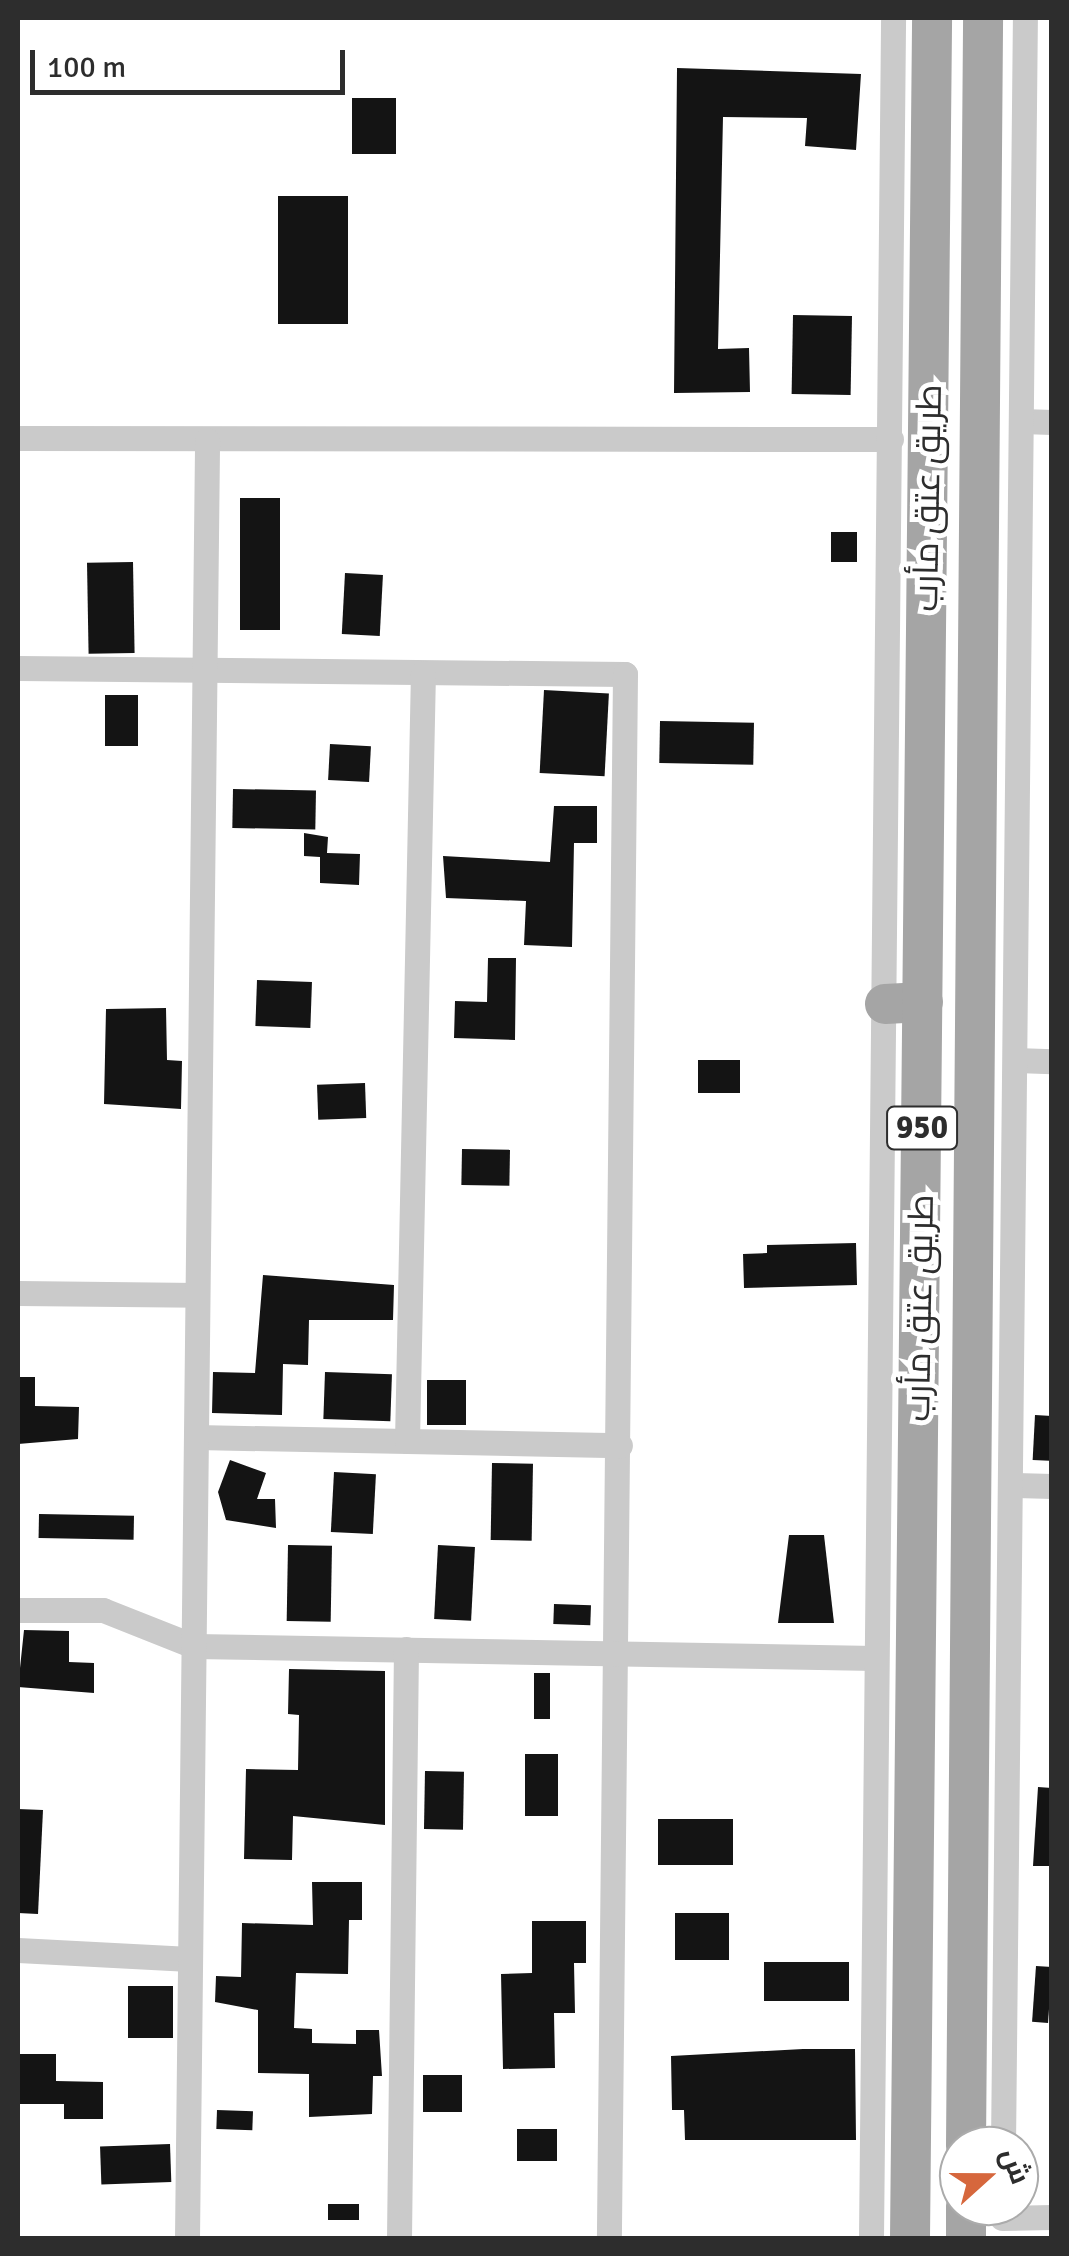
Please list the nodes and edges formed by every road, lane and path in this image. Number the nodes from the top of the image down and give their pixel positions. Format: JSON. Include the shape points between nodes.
{"nodes":[{"id":1,"x":893,"y":18,"type":"edge"},
{"id":2,"x":932,"y":18,"type":"edge"},
{"id":3,"x":984,"y":18,"type":"edge"},
{"id":4,"x":1026,"y":18,"type":"edge"},
{"id":5,"x":1022,"y":421,"type":"junction"},
{"id":6,"x":1052,"y":422,"type":"edge"},
{"id":7,"x":18,"y":438,"type":"edge"},
{"id":8,"x":891,"y":439,"type":"junction"},
{"id":9,"x":207,"y":440,"type":"junction"},
{"id":10,"x":18,"y":668,"type":"edge"},
{"id":11,"x":204,"y":671,"type":"junction"},
{"id":12,"x":423,"y":673,"type":"junction"},
{"id":13,"x":974,"y":868,"type":"junction"},
{"id":14,"x":924,"y":872,"type":"junction"},
{"id":15,"x":904,"y":1003,"type":"junction"},
{"id":16,"x":1015,"y":1060,"type":"junction"},
{"id":17,"x":1052,"y":1061,"type":"edge"},
{"id":18,"x":18,"y":1293,"type":"edge"},
{"id":19,"x":197,"y":1295,"type":"junction"},
{"id":20,"x":196,"y":1437,"type":"junction"},
{"id":21,"x":407,"y":1441,"type":"junction"},
{"id":22,"x":620,"y":1445,"type":"junction"},
{"id":23,"x":1012,"y":1486,"type":"junction"},
{"id":24,"x":1052,"y":1486,"type":"edge"},
{"id":25,"x":18,"y":1610,"type":"edge"},
{"id":26,"x":194,"y":1646,"type":"junction"},
{"id":27,"x":406,"y":1649,"type":"junction"},
{"id":28,"x":619,"y":1652,"type":"junction"},
{"id":29,"x":875,"y":1658,"type":"junction"},
{"id":30,"x":18,"y":1950,"type":"edge"},
{"id":31,"x":190,"y":1960,"type":"junction"},
{"id":32,"x":966,"y":2126,"type":"edge"},
{"id":33,"x":1003,"y":2126,"type":"edge"},
{"id":34,"x":187,"y":2238,"type":"edge"},
{"id":35,"x":400,"y":2238,"type":"edge"},
{"id":36,"x":609,"y":2238,"type":"edge"},
{"id":37,"x":871,"y":2238,"type":"edge"},
{"id":38,"x":910,"y":2238,"type":"edge"}],
"edges":[{"from":1,"to":8,"type":"street"},
{"from":2,"to":14,"type":"main road","name":"طريق عتق مأرب","number":"950"},
{"from":3,"to":13,"type":"main road","name":"طريق عتق مأرب","number":"950"},
{"from":4,"to":5,"type":"street"},
{"from":5,"to":6,"type":"street"},
{"from":5,"to":16,"type":"street"},
{"from":7,"to":9,"type":"street"},
{"from":8,"to":9,"type":"street"},
{"from":8,"to":15,"type":"street"},
{"from":9,"to":11,"type":"street"},
{"from":10,"to":11,"type":"street"},
{"from":11,"to":12,"type":"street"},
{"from":11,"to":19,"type":"street"},
{"from":12,"to":21,"type":"street"},
{"from":12,"to":22,"type":"street","via":[[625,674]]},
{"from":13,"to":14,"type":"main road"},
{"from":13,"to":32,"type":"main road","name":"طريق عتق مأرب","number":"950"},
{"from":14,"to":15,"type":"main road","name":"طريق عتق مأرب","number":"950"},
{"from":15,"to":29,"type":"street"},
{"from":15,"to":38,"type":"main road","name":"طريق عتق مأرب","number":"950"},
{"from":16,"to":17,"type":"street"},
{"from":16,"to":23,"type":"street"},
{"from":18,"to":19,"type":"street"},
{"from":19,"to":20,"type":"street"},
{"from":20,"to":21,"type":"street"},
{"from":20,"to":26,"type":"street"},
{"from":21,"to":22,"type":"street"},
{"from":22,"to":28,"type":"street"},
{"from":23,"to":24,"type":"street"},
{"from":23,"to":33,"type":"street"},
{"from":25,"to":26,"type":"street","via":[[103,1610]]},
{"from":26,"to":27,"type":"street"},
{"from":26,"to":31,"type":"street"},
{"from":27,"to":28,"type":"street"},
{"from":27,"to":35,"type":"street"},
{"from":28,"to":29,"type":"street"},
{"from":28,"to":36,"type":"street"},
{"from":29,"to":37,"type":"street"},
{"from":30,"to":31,"type":"street"},
{"from":31,"to":34,"type":"street"}]}
